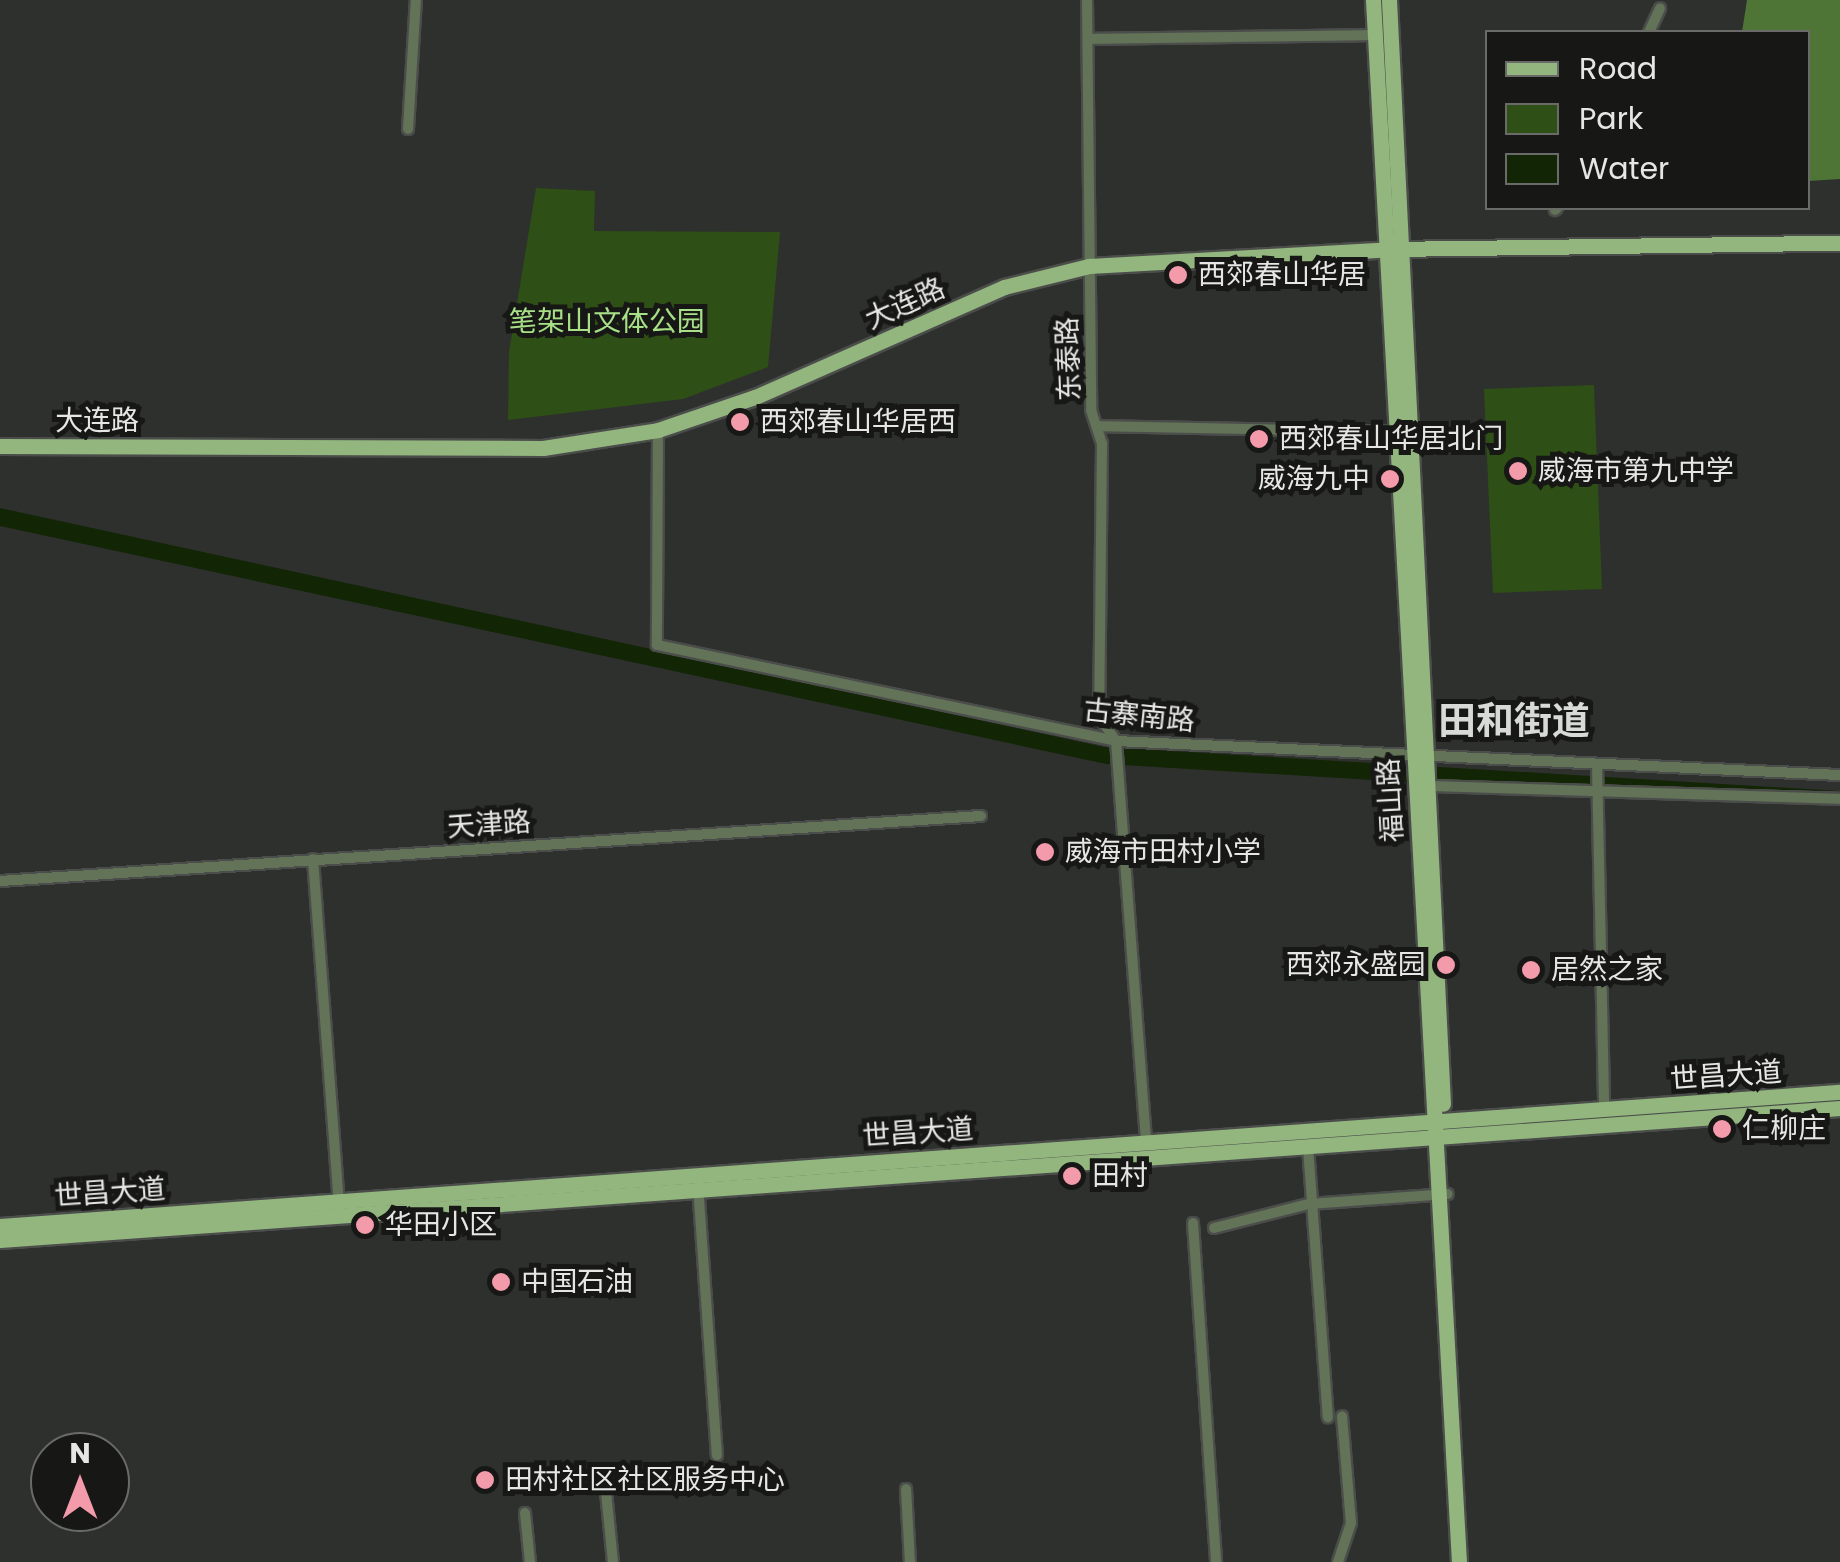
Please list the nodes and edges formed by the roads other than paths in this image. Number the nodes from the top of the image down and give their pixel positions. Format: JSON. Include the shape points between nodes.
{"nodes":[{"id":1,"x":416,"y":0,"type":"edge"},
{"id":2,"x":1087,"y":0,"type":"edge"},
{"id":3,"x":1374,"y":0,"type":"edge"},
{"id":4,"x":1389,"y":5,"type":"edge"},
{"id":5,"x":1660,"y":8,"type":"dead end"},
{"id":6,"x":1650,"y":30,"type":"edge"},
{"id":7,"x":1376,"y":35,"type":"junction"},
{"id":8,"x":1088,"y":38,"type":"junction"},
{"id":9,"x":408,"y":129,"type":"dead end"},
{"id":10,"x":1840,"y":243,"type":"edge"},
{"id":11,"x":1397,"y":249,"type":"junction"},
{"id":12,"x":1090,"y":266,"type":"junction"},
{"id":13,"x":1098,"y":426,"type":"junction"},
{"id":14,"x":658,"y":430,"type":"junction"},
{"id":15,"x":1408,"y":433,"type":"junction"},
{"id":16,"x":0,"y":446,"type":"edge"},
{"id":17,"x":1099,"y":716,"type":"junction"},
{"id":18,"x":1075,"y":733,"type":"junction"},
{"id":19,"x":1116,"y":744,"type":"junction"},
{"id":20,"x":1421,"y":757,"type":"junction"},
{"id":21,"x":1597,"y":769,"type":"junction"},
{"id":22,"x":1840,"y":774,"type":"edge"},
{"id":23,"x":1422,"y":786,"type":"junction"},
{"id":24,"x":1597,"y":791,"type":"junction"},
{"id":25,"x":1840,"y":799,"type":"edge"},
{"id":26,"x":982,"y":816,"type":"dead end"},
{"id":27,"x":313,"y":860,"type":"junction"},
{"id":28,"x":0,"y":881,"type":"edge"},
{"id":29,"x":1840,"y":1092,"type":"edge"},
{"id":30,"x":1840,"y":1108,"type":"edge"},
{"id":31,"x":1604,"y":1109,"type":"junction"},
{"id":32,"x":1439,"y":1128,"type":"junction"},
{"id":33,"x":1146,"y":1140,"type":"junction"},
{"id":34,"x":1308,"y":1147,"type":"junction"},
{"id":35,"x":698,"y":1182,"type":"junction"},
{"id":36,"x":1443,"y":1194,"type":"junction"},
{"id":37,"x":1309,"y":1204,"type":"junction"},
{"id":38,"x":339,"y":1209,"type":"junction"},
{"id":39,"x":1193,"y":1222,"type":"dead end"},
{"id":40,"x":0,"y":1226,"type":"edge"},
{"id":41,"x":1214,"y":1228,"type":"dead end"},
{"id":42,"x":0,"y":1240,"type":"edge"},
{"id":43,"x":1342,"y":1416,"type":"dead end"},
{"id":44,"x":1328,"y":1417,"type":"dead end"},
{"id":45,"x":716,"y":1455,"type":"dead end"},
{"id":46,"x":605,"y":1482,"type":"dead end"},
{"id":47,"x":906,"y":1489,"type":"dead end"},
{"id":48,"x":525,"y":1513,"type":"dead end"},
{"id":49,"x":530,"y":1562,"type":"edge"},
{"id":50,"x":613,"y":1562,"type":"edge"},
{"id":51,"x":910,"y":1562,"type":"edge"},
{"id":52,"x":1216,"y":1562,"type":"edge"},
{"id":53,"x":1338,"y":1562,"type":"edge"},
{"id":54,"x":1463,"y":1562,"type":"edge"}],
"edges":[{"from":1,"to":9,"type":"street"},
{"from":2,"to":8,"type":"street","name":"东泰路"},
{"from":3,"to":7,"type":"main road"},
{"from":4,"to":11,"type":"main road"},
{"from":5,"to":6,"type":"street"},
{"from":7,"to":8,"type":"street"},
{"from":7,"to":11,"type":"main road"},
{"from":8,"to":12,"type":"street","name":"东泰路"},
{"from":10,"to":11,"type":"main road","name":"大连路"},
{"from":11,"to":12,"type":"main road","name":"大连路"},
{"from":11,"to":15,"type":"main road"},
{"from":12,"to":13,"type":"street","name":"东泰路"},
{"from":12,"to":14,"type":"main road","name":"大连路","via":[[1004,286],[755,398]]},
{"from":13,"to":15,"type":"street"},
{"from":13,"to":17,"type":"street","name":"东泰路"},
{"from":14,"to":16,"type":"main road","name":"大连路","via":[[542,448]]},
{"from":14,"to":18,"type":"street","name":"古寨南路","via":[[657,645]]},
{"from":15,"to":20,"type":"main road"},
{"from":17,"to":18,"type":"street"},
{"from":17,"to":19,"type":"street"},
{"from":18,"to":19,"type":"street","name":"古寨南路"},
{"from":19,"to":20,"type":"street","name":"古寨南路"},
{"from":19,"to":33,"type":"street"},
{"from":20,"to":21,"type":"street","name":"古寨南路"},
{"from":20,"to":23,"type":"main road"},
{"from":21,"to":22,"type":"street","name":"古寨南路"},
{"from":21,"to":24,"type":"street"},
{"from":23,"to":24,"type":"street"},
{"from":23,"to":32,"type":"main road"},
{"from":24,"to":25,"type":"street"},
{"from":24,"to":31,"type":"street"},
{"from":26,"to":27,"type":"street","name":"天津路"},
{"from":27,"to":28,"type":"street","name":"天津路"},
{"from":27,"to":38,"type":"street"},
{"from":29,"to":31,"type":"main road","name":"世昌大道"},
{"from":30,"to":32,"type":"main road","name":"世昌大道"},
{"from":31,"to":32,"type":"main road","name":"世昌大道"},
{"from":32,"to":33,"type":"main road","name":"世昌大道"},
{"from":32,"to":34,"type":"main road","name":"世昌大道"},
{"from":32,"to":36,"type":"main road"},
{"from":33,"to":35,"type":"main road","name":"世昌大道"},
{"from":34,"to":35,"type":"main road","name":"世昌大道"},
{"from":34,"to":37,"type":"street"},
{"from":35,"to":38,"type":"main road","name":"世昌大道"},
{"from":35,"to":45,"type":"street"},
{"from":36,"to":37,"type":"street"},
{"from":36,"to":54,"type":"main road"},
{"from":37,"to":41,"type":"street"},
{"from":37,"to":44,"type":"street"},
{"from":38,"to":40,"type":"main road","name":"世昌大道"},
{"from":38,"to":42,"type":"main road","name":"世昌大道"},
{"from":39,"to":52,"type":"street"},
{"from":43,"to":53,"type":"street","via":[[1351,1523]]},
{"from":46,"to":50,"type":"street"},
{"from":47,"to":51,"type":"street"},
{"from":48,"to":49,"type":"street"}]}
